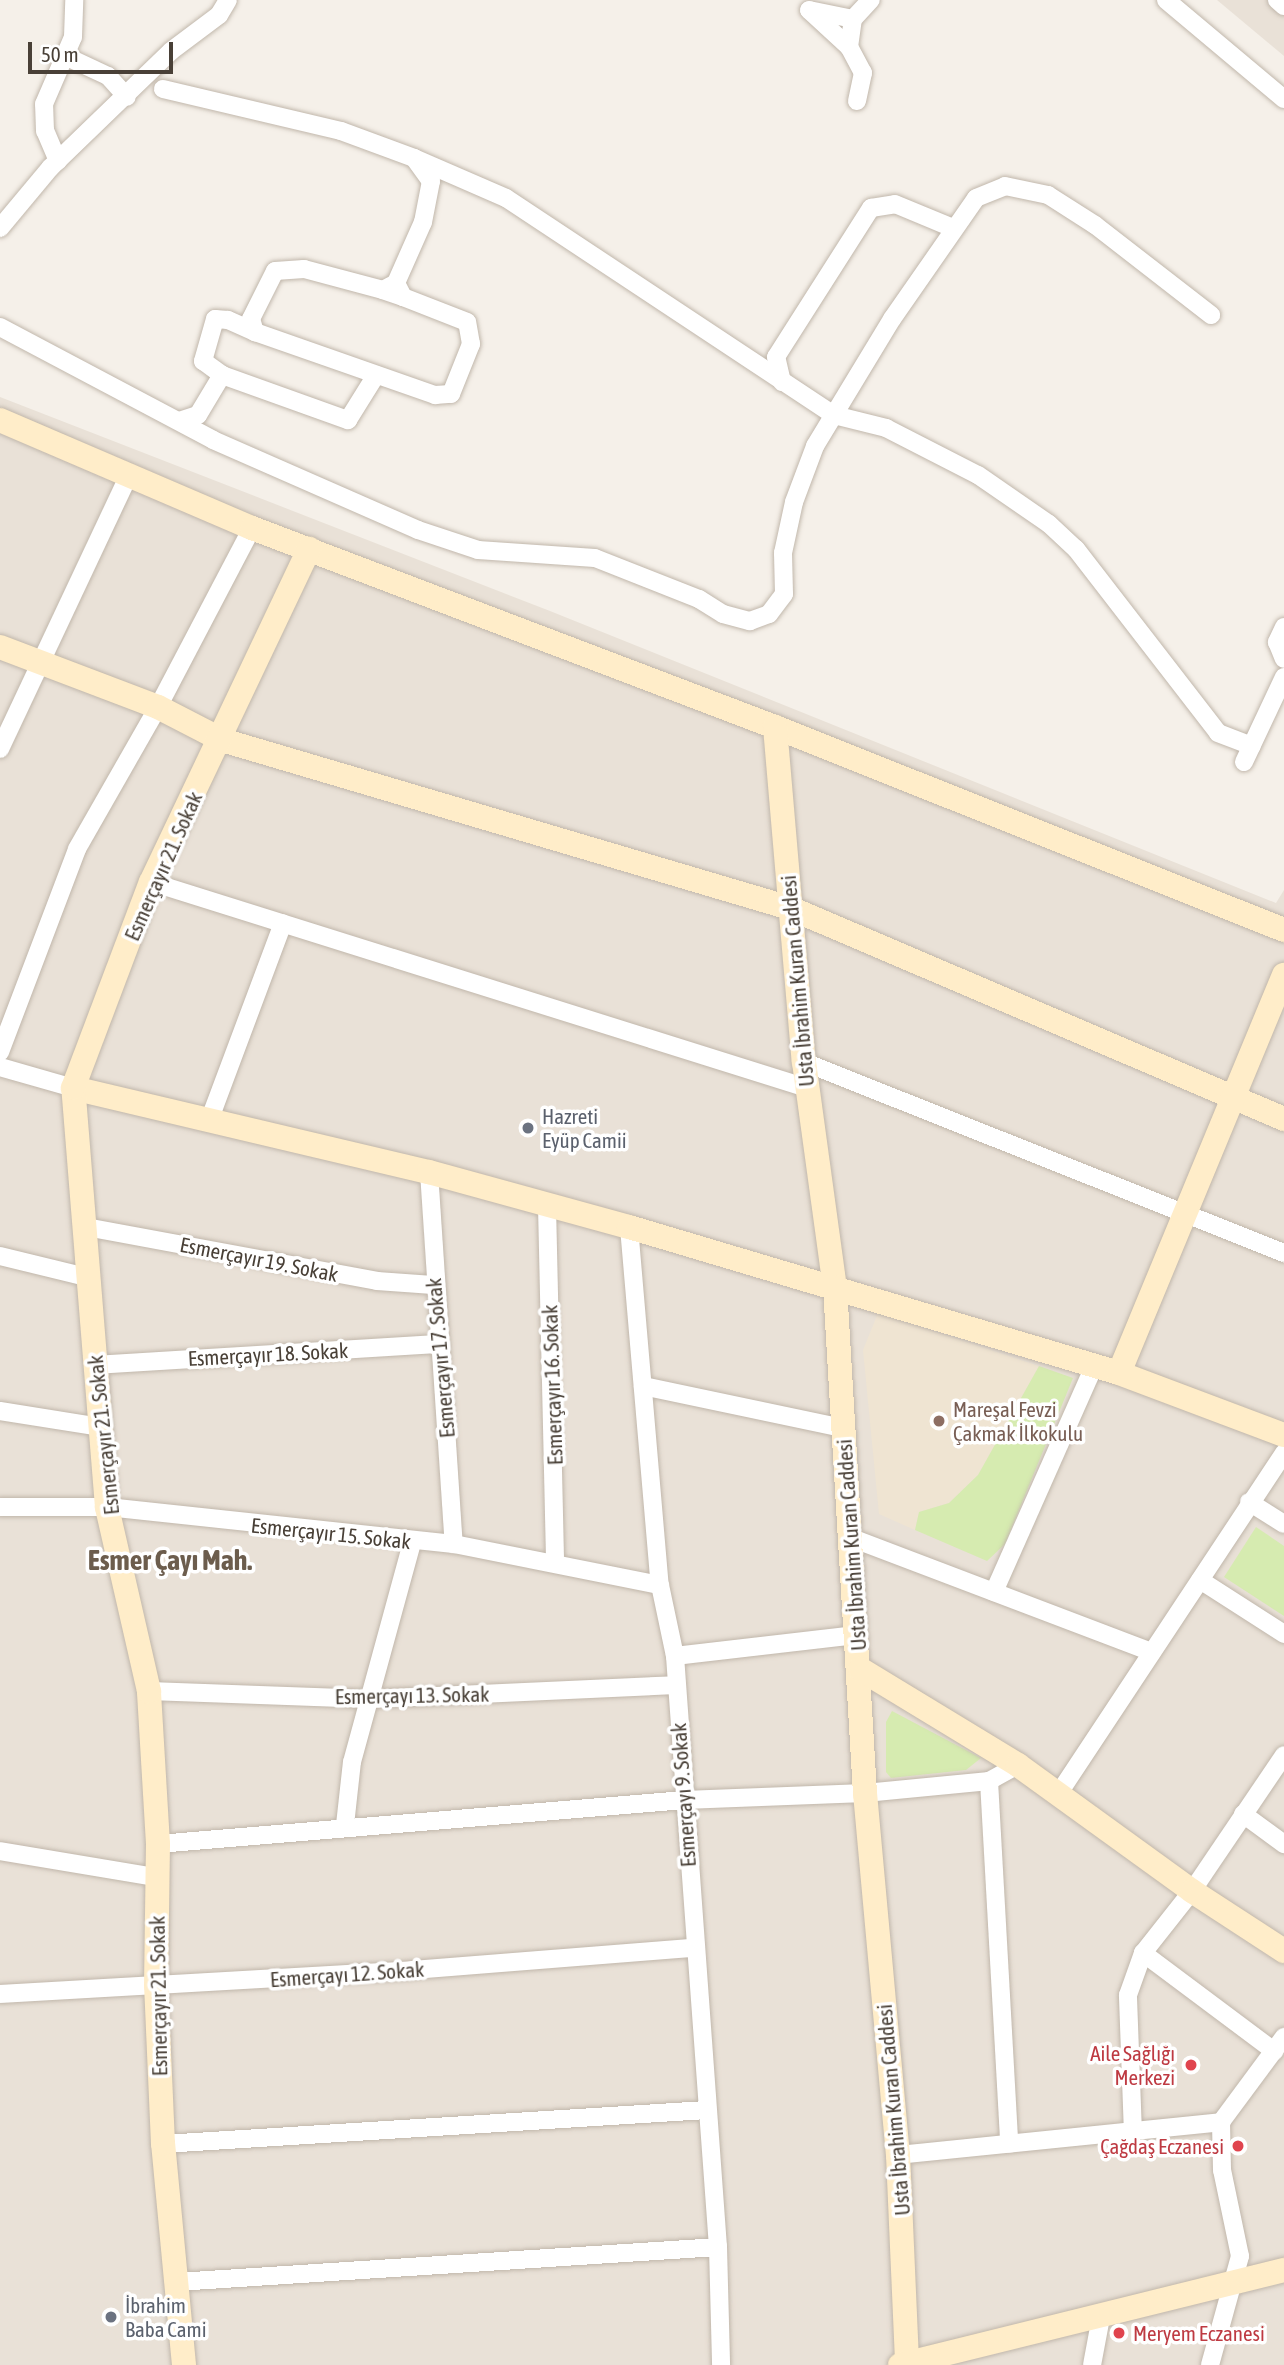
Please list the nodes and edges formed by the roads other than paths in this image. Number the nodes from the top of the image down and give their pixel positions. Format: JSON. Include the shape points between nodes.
{"nodes":[{"id":1,"x":74,"y":0,"type":"edge"},
{"id":2,"x":228,"y":0,"type":"edge"},
{"id":3,"x":871,"y":0,"type":"edge"},
{"id":4,"x":1166,"y":0,"type":"edge"},
{"id":5,"x":1276,"y":0,"type":"edge"},
{"id":6,"x":805,"y":5,"type":"edge"},
{"id":7,"x":1284,"y":6,"type":"edge"},
{"id":8,"x":853,"y":19,"type":"junction"},
{"id":9,"x":849,"y":47,"type":"junction"},
{"id":10,"x":65,"y":56,"type":"junction"},
{"id":11,"x":156,"y":66,"type":"junction"},
{"id":12,"x":163,"y":89,"type":"junction"},
{"id":13,"x":131,"y":94,"type":"junction"},
{"id":14,"x":1284,"y":99,"type":"edge"},
{"id":15,"x":857,"y":101,"type":"dead end"},
{"id":16,"x":58,"y":161,"type":"junction"},
{"id":17,"x":439,"y":176,"type":"junction"},
{"id":18,"x":0,"y":228,"type":"edge"},
{"id":19,"x":953,"y":228,"type":"junction"},
{"id":20,"x":394,"y":290,"type":"junction"},
{"id":21,"x":1211,"y":315,"type":"dead end"},
{"id":22,"x":253,"y":325,"type":"junction"},
{"id":23,"x":0,"y":327,"type":"edge"},
{"id":24,"x":776,"y":357,"type":"junction"},
{"id":25,"x":745,"y":360,"type":"junction"},
{"id":26,"x":376,"y":375,"type":"junction"},
{"id":27,"x":220,"y":378,"type":"junction"},
{"id":28,"x":782,"y":382,"type":"junction"},
{"id":29,"x":198,"y":415,"type":"junction"},
{"id":30,"x":834,"y":415,"type":"junction"},
{"id":31,"x":179,"y":421,"type":"junction"},
{"id":32,"x":1,"y":424,"type":"edge"},
{"id":33,"x":214,"y":440,"type":"junction"},
{"id":34,"x":129,"y":475,"type":"junction"},
{"id":35,"x":251,"y":528,"type":"junction"},
{"id":36,"x":309,"y":550,"type":"junction"},
{"id":37,"x":1284,"y":627,"type":"edge"},
{"id":38,"x":0,"y":647,"type":"edge"},
{"id":39,"x":1284,"y":659,"type":"edge"},
{"id":40,"x":41,"y":663,"type":"junction"},
{"id":41,"x":1284,"y":677,"type":"edge"},
{"id":42,"x":158,"y":707,"type":"junction"},
{"id":43,"x":775,"y":727,"type":"junction"},
{"id":44,"x":222,"y":740,"type":"junction"},
{"id":45,"x":1252,"y":746,"type":"junction"},
{"id":46,"x":0,"y":749,"type":"edge"},
{"id":47,"x":1244,"y":762,"type":"dead end"},
{"id":48,"x":151,"y":882,"type":"junction"},
{"id":49,"x":790,"y":908,"type":"junction"},
{"id":50,"x":283,"y":923,"type":"junction"},
{"id":51,"x":1284,"y":930,"type":"edge"},
{"id":52,"x":1284,"y":975,"type":"edge"},
{"id":53,"x":0,"y":1052,"type":"edge"},
{"id":54,"x":804,"y":1062,"type":"junction"},
{"id":55,"x":0,"y":1066,"type":"edge"},
{"id":56,"x":73,"y":1088,"type":"junction"},
{"id":57,"x":807,"y":1088,"type":"junction"},
{"id":58,"x":1235,"y":1098,"type":"junction"},
{"id":59,"x":1284,"y":1119,"type":"edge"},
{"id":60,"x":209,"y":1121,"type":"junction"},
{"id":61,"x":429,"y":1172,"type":"junction"},
{"id":62,"x":547,"y":1206,"type":"junction"},
{"id":63,"x":1188,"y":1214,"type":"junction"},
{"id":64,"x":86,"y":1227,"type":"junction"},
{"id":65,"x":629,"y":1227,"type":"junction"},
{"id":66,"x":1284,"y":1253,"type":"edge"},
{"id":67,"x":0,"y":1256,"type":"edge"},
{"id":68,"x":90,"y":1278,"type":"junction"},
{"id":69,"x":433,"y":1285,"type":"junction"},
{"id":70,"x":835,"y":1287,"type":"junction"},
{"id":71,"x":440,"y":1344,"type":"junction"},
{"id":72,"x":95,"y":1365,"type":"junction"},
{"id":73,"x":1094,"y":1366,"type":"junction"},
{"id":74,"x":1118,"y":1373,"type":"junction"},
{"id":75,"x":643,"y":1386,"type":"junction"},
{"id":76,"x":0,"y":1411,"type":"edge"},
{"id":77,"x":100,"y":1427,"type":"junction"},
{"id":78,"x":843,"y":1428,"type":"junction"},
{"id":79,"x":1284,"y":1436,"type":"edge"},
{"id":80,"x":1284,"y":1454,"type":"edge"},
{"id":81,"x":1249,"y":1502,"type":"junction"},
{"id":82,"x":0,"y":1507,"type":"edge"},
{"id":83,"x":107,"y":1507,"type":"junction"},
{"id":84,"x":1284,"y":1524,"type":"edge"},
{"id":85,"x":849,"y":1537,"type":"junction"},
{"id":86,"x":412,"y":1542,"type":"junction"},
{"id":87,"x":454,"y":1544,"type":"junction"},
{"id":88,"x":555,"y":1563,"type":"junction"},
{"id":89,"x":1200,"y":1580,"type":"junction"},
{"id":90,"x":660,"y":1585,"type":"junction"},
{"id":91,"x":994,"y":1592,"type":"junction"},
{"id":92,"x":1284,"y":1634,"type":"edge"},
{"id":93,"x":856,"y":1635,"type":"junction"},
{"id":94,"x":1153,"y":1652,"type":"junction"},
{"id":95,"x":675,"y":1656,"type":"junction"},
{"id":96,"x":860,"y":1669,"type":"junction"},
{"id":97,"x":676,"y":1685,"type":"junction"},
{"id":98,"x":149,"y":1691,"type":"junction"},
{"id":99,"x":370,"y":1699,"type":"junction"},
{"id":100,"x":1284,"y":1755,"type":"edge"},
{"id":101,"x":1017,"y":1765,"type":"junction"},
{"id":102,"x":989,"y":1781,"type":"junction"},
{"id":103,"x":864,"y":1793,"type":"junction"},
{"id":104,"x":1059,"y":1793,"type":"junction"},
{"id":105,"x":684,"y":1800,"type":"junction"},
{"id":106,"x":1243,"y":1814,"type":"junction"},
{"id":107,"x":345,"y":1825,"type":"junction"},
{"id":108,"x":158,"y":1844,"type":"junction"},
{"id":109,"x":1284,"y":1844,"type":"edge"},
{"id":110,"x":0,"y":1851,"type":"edge"},
{"id":111,"x":156,"y":1877,"type":"junction"},
{"id":112,"x":1192,"y":1891,"type":"junction"},
{"id":113,"x":694,"y":1948,"type":"junction"},
{"id":114,"x":1284,"y":1951,"type":"edge"},
{"id":115,"x":1143,"y":1953,"type":"junction"},
{"id":116,"x":156,"y":1986,"type":"junction"},
{"id":117,"x":0,"y":1994,"type":"edge"},
{"id":118,"x":1279,"y":2044,"type":"edge"},
{"id":119,"x":707,"y":2110,"type":"junction"},
{"id":120,"x":1221,"y":2122,"type":"junction"},
{"id":121,"x":1133,"y":2134,"type":"junction"},
{"id":122,"x":1009,"y":2143,"type":"junction"},
{"id":123,"x":163,"y":2144,"type":"junction"},
{"id":124,"x":898,"y":2155,"type":"junction"},
{"id":125,"x":718,"y":2247,"type":"junction"},
{"id":126,"x":1284,"y":2270,"type":"edge"},
{"id":127,"x":177,"y":2282,"type":"junction"},
{"id":128,"x":1236,"y":2283,"type":"junction"},
{"id":129,"x":1101,"y":2317,"type":"junction"},
{"id":130,"x":184,"y":2365,"type":"edge"},
{"id":131,"x":721,"y":2365,"type":"edge"},
{"id":132,"x":905,"y":2365,"type":"edge"},
{"id":133,"x":1092,"y":2365,"type":"edge"},
{"id":134,"x":1210,"y":2365,"type":"edge"}],
"edges":[{"from":1,"to":10,"type":"street","via":[[73,37]]},
{"from":2,"to":11,"type":"street","via":[[219,15]]},
{"from":3,"to":8,"type":"street"},
{"from":4,"to":14,"type":"street"},
{"from":5,"to":7,"type":"street"},
{"from":6,"to":8,"type":"street"},
{"from":6,"to":9,"type":"street"},
{"from":8,"to":9,"type":"street"},
{"from":9,"to":15,"type":"street","via":[[863,73]]},
{"from":10,"to":13,"type":"street","via":[[108,76]]},
{"from":10,"to":16,"type":"street","via":[[44,104],[45,131]]},
{"from":11,"to":12,"type":"street"},
{"from":11,"to":13,"type":"street"},
{"from":12,"to":13,"type":"street"},
{"from":12,"to":17,"type":"street","via":[[341,131],[414,158]]},
{"from":13,"to":16,"type":"street"},
{"from":16,"to":18,"type":"street"},
{"from":17,"to":20,"type":"street"},
{"from":17,"to":25,"type":"street","via":[[506,198]]},
{"from":19,"to":21,"type":"street","via":[[976,198],[1005,186],[1048,195],[1096,225]]},
{"from":19,"to":24,"type":"street","via":[[895,204],[871,208]]},
{"from":19,"to":30,"type":"street"},
{"from":20,"to":22,"type":"street","via":[[304,269],[275,271]]},
{"from":20,"to":26,"type":"street","via":[[467,322],[471,344],[451,394],[435,396]]},
{"from":22,"to":26,"type":"street"},
{"from":22,"to":27,"type":"street","via":[[215,319],[203,360]]},
{"from":23,"to":31,"type":"street"},
{"from":24,"to":25,"type":"street"},
{"from":24,"to":28,"type":"street"},
{"from":25,"to":28,"type":"street"},
{"from":26,"to":27,"type":"street","via":[[348,419]]},
{"from":27,"to":29,"type":"street"},
{"from":28,"to":30,"type":"street"},
{"from":29,"to":31,"type":"street"},
{"from":29,"to":33,"type":"street"},
{"from":30,"to":33,"type":"street","via":[[794,502],[783,553],[783,594],[769,614],[750,621],[723,614],[699,599],[594,558],[478,550],[418,530]]},
{"from":30,"to":45,"type":"street","via":[[886,428],[978,475],[1049,524],[1076,549],[1218,733]]},
{"from":31,"to":33,"type":"street"},
{"from":32,"to":34,"type":"street"},
{"from":34,"to":35,"type":"street"},
{"from":34,"to":40,"type":"street"},
{"from":35,"to":36,"type":"street"},
{"from":35,"to":42,"type":"street"},
{"from":36,"to":43,"type":"street"},
{"from":36,"to":44,"type":"street","name":"Esmerçayır 21. Sokak"},
{"from":37,"to":39,"type":"street","via":[[1277,642]]},
{"from":38,"to":40,"type":"street"},
{"from":40,"to":42,"type":"street"},
{"from":40,"to":46,"type":"street"},
{"from":41,"to":45,"type":"street"},
{"from":42,"to":44,"type":"street"},
{"from":42,"to":53,"type":"street","via":[[77,849]]},
{"from":43,"to":49,"type":"street","name":"Usta İbrahim Kuran Caddesi"},
{"from":43,"to":51,"type":"street"},
{"from":44,"to":48,"type":"street","name":"Esmerçayır 21. Sokak"},
{"from":44,"to":49,"type":"street"},
{"from":45,"to":47,"type":"street"},
{"from":48,"to":50,"type":"street"},
{"from":48,"to":56,"type":"street","name":"Esmerçayır 21. Sokak"},
{"from":49,"to":54,"type":"street","name":"Usta İbrahim Kuran Caddesi"},
{"from":49,"to":58,"type":"street"},
{"from":50,"to":57,"type":"street"},
{"from":50,"to":60,"type":"street"},
{"from":52,"to":58,"type":"street"},
{"from":54,"to":57,"type":"street","name":"Usta İbrahim Kuran Caddesi"},
{"from":54,"to":63,"type":"street"},
{"from":55,"to":56,"type":"street"},
{"from":56,"to":60,"type":"street"},
{"from":56,"to":64,"type":"street","name":"Esmerçayır 21. Sokak"},
{"from":57,"to":70,"type":"street","name":"Usta İbrahim Kuran Caddesi"},
{"from":58,"to":59,"type":"street"},
{"from":58,"to":63,"type":"street"},
{"from":60,"to":61,"type":"street"},
{"from":61,"to":62,"type":"street"},
{"from":61,"to":69,"type":"street","name":"Esmerçayır 17. Sokak"},
{"from":62,"to":65,"type":"street"},
{"from":62,"to":88,"type":"street","name":"Esmerçayır 16. Sokak"},
{"from":63,"to":66,"type":"street"},
{"from":63,"to":74,"type":"street"},
{"from":64,"to":68,"type":"street","name":"Esmerçayır 21. Sokak"},
{"from":64,"to":69,"type":"street","name":"Esmerçayır 19. Sokak","via":[[377,1281]]},
{"from":65,"to":70,"type":"street"},
{"from":65,"to":75,"type":"street","name":"Esmerçayı 9. Sokak"},
{"from":67,"to":68,"type":"street"},
{"from":68,"to":72,"type":"street","name":"Esmerçayır 21. Sokak"},
{"from":69,"to":71,"type":"street","name":"Esmerçayır 17. Sokak"},
{"from":70,"to":73,"type":"street"},
{"from":70,"to":78,"type":"street","name":"Usta İbrahim Kuran Caddesi"},
{"from":71,"to":72,"type":"street","name":"Esmerçayır 18. Sokak"},
{"from":71,"to":87,"type":"street","name":"Esmerçayır 17. Sokak"},
{"from":72,"to":77,"type":"street","name":"Esmerçayır 21. Sokak"},
{"from":73,"to":74,"type":"street"},
{"from":73,"to":91,"type":"street"},
{"from":74,"to":79,"type":"street"},
{"from":75,"to":78,"type":"street"},
{"from":75,"to":90,"type":"street","name":"Esmerçayı 9. Sokak"},
{"from":76,"to":77,"type":"street"},
{"from":77,"to":83,"type":"street","name":"Esmerçayır 21. Sokak"},
{"from":78,"to":85,"type":"street","name":"Usta İbrahim Kuran Caddesi"},
{"from":80,"to":81,"type":"street"},
{"from":81,"to":84,"type":"street"},
{"from":81,"to":89,"type":"street"},
{"from":82,"to":83,"type":"street","name":"Esmerçayır 15. Sokak"},
{"from":83,"to":86,"type":"street","name":"Esmerçayır 15. Sokak"},
{"from":83,"to":98,"type":"street","name":"Esmerçayır 21. Sokak"},
{"from":85,"to":91,"type":"street"},
{"from":85,"to":93,"type":"street","name":"Usta İbrahim Kuran Caddesi"},
{"from":86,"to":87,"type":"street","name":"Esmerçayır 15. Sokak"},
{"from":86,"to":99,"type":"street"},
{"from":87,"to":88,"type":"street","name":"Esmerçayır 15. Sokak"},
{"from":88,"to":90,"type":"street","name":"Esmerçayır 15. Sokak"},
{"from":89,"to":92,"type":"street"},
{"from":89,"to":94,"type":"street"},
{"from":90,"to":95,"type":"street","name":"Esmerçayı 9. Sokak"},
{"from":91,"to":94,"type":"street"},
{"from":93,"to":95,"type":"street"},
{"from":93,"to":96,"type":"street","name":"Usta İbrahim Kuran Caddesi"},
{"from":94,"to":104,"type":"street"},
{"from":95,"to":97,"type":"street","name":"Esmerçayı 9. Sokak"},
{"from":96,"to":101,"type":"street"},
{"from":96,"to":103,"type":"street","name":"Usta İbrahim Kuran Caddesi"},
{"from":97,"to":99,"type":"street","name":"Esmerçayı 13. Sokak"},
{"from":97,"to":105,"type":"street","name":"Esmerçayı 9. Sokak"},
{"from":98,"to":99,"type":"street","name":"Esmerçayı 13. Sokak"},
{"from":98,"to":108,"type":"street","name":"Esmerçayır 21. Sokak"},
{"from":99,"to":107,"type":"street","via":[[352,1762]]},
{"from":100,"to":106,"type":"street"},
{"from":101,"to":102,"type":"street"},
{"from":101,"to":104,"type":"street"},
{"from":102,"to":103,"type":"street"},
{"from":102,"to":122,"type":"street"},
{"from":103,"to":105,"type":"street"},
{"from":103,"to":124,"type":"street","name":"Usta İbrahim Kuran Caddesi"},
{"from":104,"to":112,"type":"street"},
{"from":105,"to":107,"type":"street","via":[[477,1820]]},
{"from":105,"to":113,"type":"street","name":"Esmerçayı 9. Sokak"},
{"from":106,"to":109,"type":"street"},
{"from":106,"to":112,"type":"street"},
{"from":107,"to":108,"type":"street"},
{"from":108,"to":111,"type":"street","name":"Esmerçayır 21. Sokak"},
{"from":110,"to":111,"type":"street"},
{"from":111,"to":116,"type":"street","name":"Esmerçayır 21. Sokak"},
{"from":112,"to":114,"type":"street"},
{"from":112,"to":115,"type":"street"},
{"from":113,"to":116,"type":"street","name":"Esmerçayı 12. Sokak"},
{"from":113,"to":119,"type":"street","name":"Esmerçayı 9. Sokak"},
{"from":115,"to":118,"type":"street"},
{"from":115,"to":121,"type":"street","via":[[1128,1995]]},
{"from":116,"to":117,"type":"street","name":"Esmerçayı 12. Sokak"},
{"from":116,"to":123,"type":"street","name":"Esmerçayır 21. Sokak"},
{"from":118,"to":120,"type":"street"},
{"from":119,"to":123,"type":"street"},
{"from":119,"to":125,"type":"street","name":"Esmerçayı 9. Sokak"},
{"from":120,"to":121,"type":"street"},
{"from":120,"to":128,"type":"street","via":[[1222,2169],[1240,2256]]},
{"from":121,"to":122,"type":"street"},
{"from":122,"to":124,"type":"street"},
{"from":123,"to":127,"type":"street","name":"Esmerçayır 21. Sokak"},
{"from":124,"to":132,"type":"street","name":"Usta İbrahim Kuran Caddesi"},
{"from":125,"to":127,"type":"street"},
{"from":125,"to":131,"type":"street","name":"Esmerçayı 9. Sokak"},
{"from":126,"to":128,"type":"street"},
{"from":127,"to":130,"type":"street","name":"Esmerçayır 21. Sokak"},
{"from":128,"to":129,"type":"street"},
{"from":128,"to":134,"type":"street"},
{"from":129,"to":132,"type":"street"},
{"from":129,"to":133,"type":"street"}]}
